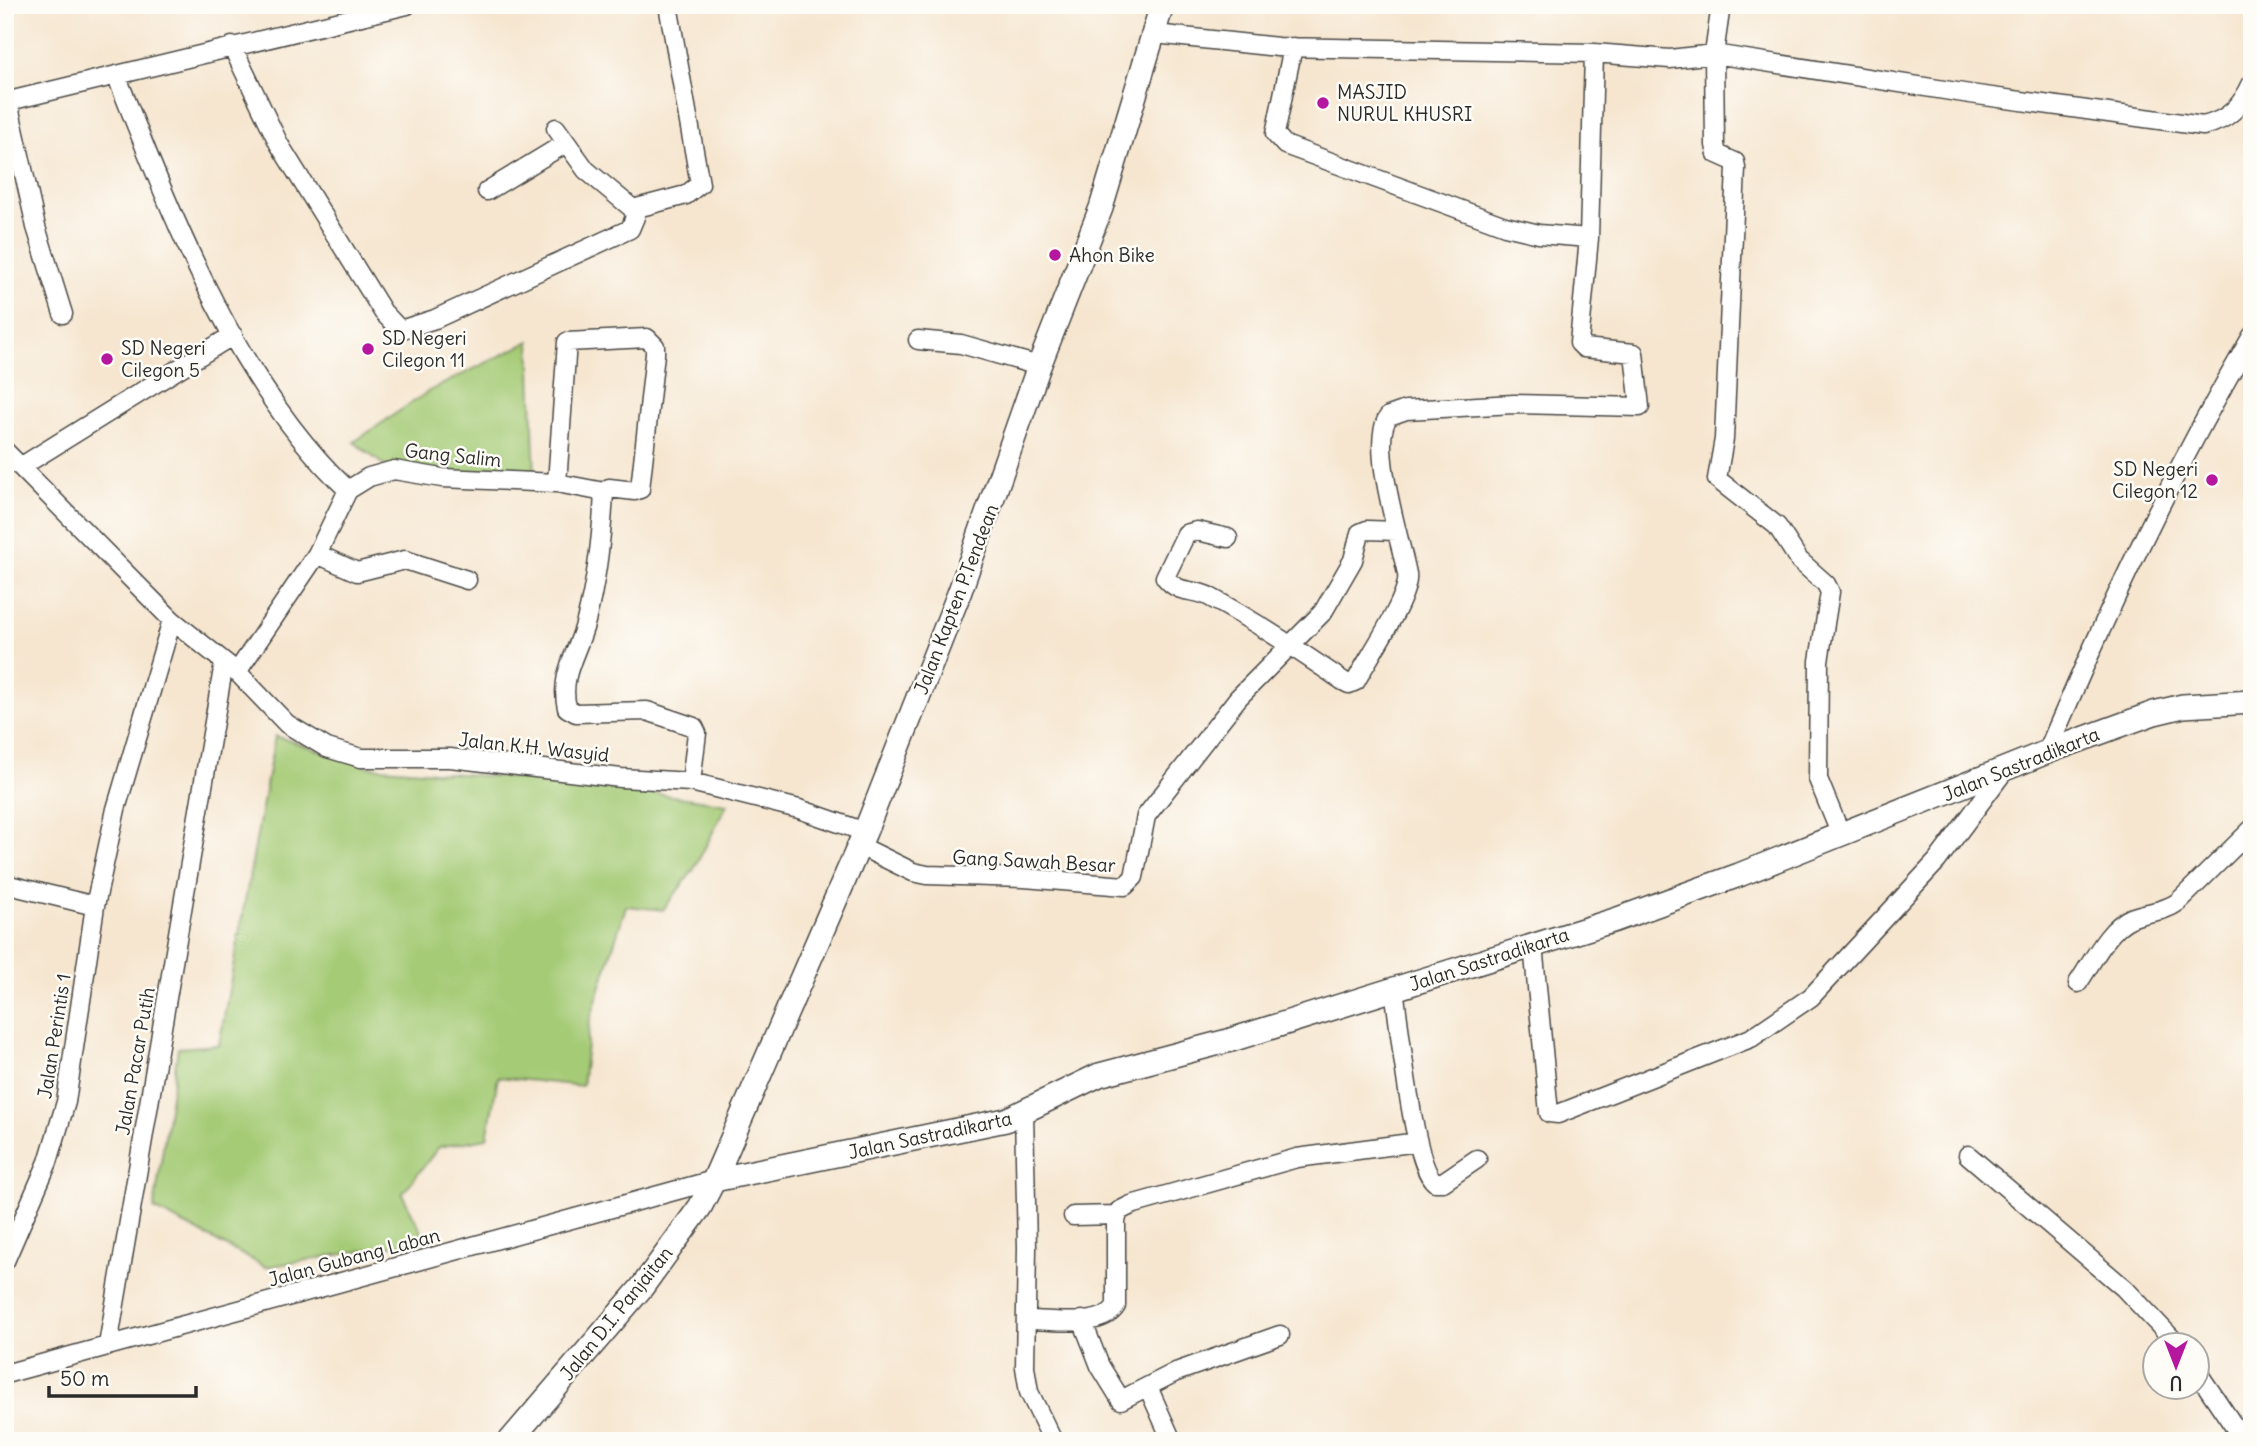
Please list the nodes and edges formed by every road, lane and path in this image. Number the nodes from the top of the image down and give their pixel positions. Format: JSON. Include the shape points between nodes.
{"nodes":[{"id":1,"x":407,"y":5,"type":"edge"},
{"id":2,"x":668,"y":5,"type":"edge"},
{"id":3,"x":1162,"y":5,"type":"edge"},
{"id":4,"x":1721,"y":5,"type":"edge"},
{"id":5,"x":1155,"y":34,"type":"junction"},
{"id":6,"x":232,"y":46,"type":"junction"},
{"id":7,"x":1293,"y":47,"type":"junction"},
{"id":8,"x":1594,"y":53,"type":"junction"},
{"id":9,"x":1714,"y":54,"type":"junction"},
{"id":10,"x":117,"y":78,"type":"junction"},
{"id":11,"x":2252,"y":83,"type":"edge"},
{"id":12,"x":7,"y":102,"type":"edge"},
{"id":13,"x":2246,"y":108,"type":"edge"},
{"id":14,"x":487,"y":191,"type":"dead end"},
{"id":15,"x":633,"y":209,"type":"junction"},
{"id":16,"x":1589,"y":238,"type":"junction"},
{"id":17,"x":63,"y":314,"type":"dead end"},
{"id":18,"x":233,"y":335,"type":"junction"},
{"id":19,"x":2252,"y":336,"type":"edge"},
{"id":20,"x":918,"y":340,"type":"dead end"},
{"id":21,"x":1039,"y":366,"type":"junction"},
{"id":22,"x":5,"y":451,"type":"edge"},
{"id":23,"x":22,"y":466,"type":"junction"},
{"id":24,"x":556,"y":483,"type":"junction"},
{"id":25,"x":348,"y":489,"type":"junction"},
{"id":26,"x":604,"y":492,"type":"junction"},
{"id":27,"x":1397,"y":531,"type":"junction"},
{"id":28,"x":1228,"y":538,"type":"dead end"},
{"id":29,"x":317,"y":554,"type":"junction"},
{"id":30,"x":467,"y":580,"type":"dead end"},
{"id":31,"x":172,"y":620,"type":"junction"},
{"id":32,"x":1289,"y":643,"type":"junction"},
{"id":33,"x":230,"y":668,"type":"junction"},
{"id":34,"x":2252,"y":702,"type":"edge"},
{"id":35,"x":2047,"y":752,"type":"junction"},
{"id":36,"x":2004,"y":771,"type":"junction"},
{"id":37,"x":691,"y":782,"type":"junction"},
{"id":38,"x":2252,"y":829,"type":"edge"},
{"id":39,"x":1842,"y":835,"type":"junction"},
{"id":40,"x":861,"y":838,"type":"junction"},
{"id":41,"x":5,"y":884,"type":"edge"},
{"id":42,"x":96,"y":906,"type":"junction"},
{"id":43,"x":1532,"y":945,"type":"junction"},
{"id":44,"x":2078,"y":983,"type":"dead end"},
{"id":45,"x":1394,"y":989,"type":"junction"},
{"id":46,"x":1024,"y":1113,"type":"junction"},
{"id":47,"x":1418,"y":1142,"type":"junction"},
{"id":48,"x":1968,"y":1154,"type":"dead end"},
{"id":49,"x":1477,"y":1159,"type":"dead end"},
{"id":50,"x":714,"y":1180,"type":"junction"},
{"id":51,"x":1118,"y":1215,"type":"junction"},
{"id":52,"x":1073,"y":1216,"type":"dead end"},
{"id":53,"x":5,"y":1261,"type":"edge"},
{"id":54,"x":1026,"y":1320,"type":"junction"},
{"id":55,"x":1082,"y":1320,"type":"junction"},
{"id":56,"x":2163,"y":1330,"type":"edge"},
{"id":57,"x":1280,"y":1335,"type":"dead end"},
{"id":58,"x":107,"y":1345,"type":"junction"},
{"id":59,"x":5,"y":1374,"type":"edge"},
{"id":60,"x":1148,"y":1387,"type":"junction"},
{"id":61,"x":2212,"y":1395,"type":"edge"},
{"id":62,"x":516,"y":1439,"type":"edge"},
{"id":63,"x":1050,"y":1440,"type":"edge"},
{"id":64,"x":1172,"y":1441,"type":"edge"},
{"id":65,"x":2244,"y":1441,"type":"edge"}],
"edges":[{"from":1,"to":6,"type":"street"},
{"from":2,"to":15,"type":"street","via":[[700,184],[686,195]]},
{"from":3,"to":5,"type":"street","name":"Jalan Kapten P.Tendean"},
{"from":4,"to":9,"type":"street"},
{"from":5,"to":7,"type":"street"},
{"from":5,"to":21,"type":"street","name":"Jalan Kapten P.Tendean","via":[[1101,208]]},
{"from":6,"to":10,"type":"street"},
{"from":6,"to":15,"type":"street","via":[[279,144],[383,312],[400,330],[435,319],[622,234],[634,224]]},
{"from":7,"to":8,"type":"street"},
{"from":7,"to":16,"type":"street","via":[[1275,134],[1285,145],[1505,226]]},
{"from":8,"to":9,"type":"street","via":[[1670,59]]},
{"from":8,"to":16,"type":"street"},
{"from":9,"to":13,"type":"street","via":[[2203,126]]},
{"from":9,"to":39,"type":"street","via":[[1715,145],[1717,154],[1735,162],[1736,168],[1724,439],[1716,473],[1722,485],[1777,526],[1799,560],[1830,592],[1819,661],[1818,779]]},
{"from":10,"to":12,"type":"street"},
{"from":10,"to":18,"type":"street","via":[[178,229]]},
{"from":11,"to":13,"type":"street"},
{"from":12,"to":17,"type":"street","via":[[36,227]]},
{"from":14,"to":15,"type":"street","via":[[561,135],[586,170]]},
{"from":16,"to":27,"type":"street","via":[[1579,343],[1591,349],[1634,354],[1640,408],[1514,404],[1395,412],[1382,431],[1388,498]]},
{"from":18,"to":23,"type":"street"},
{"from":18,"to":25,"type":"street","via":[[319,463]]},
{"from":19,"to":35,"type":"street","via":[[2109,606]]},
{"from":20,"to":21,"type":"street","via":[[961,344]]},
{"from":21,"to":40,"type":"street","name":"Jalan Kapten P.Tendean","via":[[960,591]]},
{"from":22,"to":23,"type":"street","name":"Jalan K.H. Wasyid"},
{"from":23,"to":31,"type":"street","name":"Jalan K.H. Wasyid"},
{"from":24,"to":25,"type":"street","name":"Gang Salim","via":[[442,478],[394,470]]},
{"from":24,"to":26,"type":"street","name":"Gang Salim"},
{"from":24,"to":26,"type":"street","name":"Gang Salim","via":[[567,342],[647,338],[655,346],[655,354],[640,489],[609,488]]},
{"from":25,"to":29,"type":"street"},
{"from":26,"to":37,"type":"street","via":[[586,623],[565,674],[567,708],[576,713],[648,711],[694,727]]},
{"from":27,"to":32,"type":"street","name":"Gang Sawah Besar","via":[[1363,531],[1353,560],[1323,612]]},
{"from":27,"to":32,"type":"street","via":[[1406,585],[1356,681],[1343,681]]},
{"from":28,"to":32,"type":"street","via":[[1197,531],[1185,534],[1165,577],[1186,593],[1209,597]]},
{"from":29,"to":30,"type":"street","via":[[358,572],[405,560]]},
{"from":29,"to":33,"type":"street"},
{"from":31,"to":33,"type":"street","name":"Jalan K.H. Wasyid"},
{"from":31,"to":42,"type":"street","name":"Jalan Perintis 1","via":[[116,809]]},
{"from":32,"to":40,"type":"street","name":"Gang Sawah Besar","via":[[1238,698],[1146,816],[1134,877],[1125,886],[927,875],[913,872]]},
{"from":33,"to":37,"type":"street","name":"Jalan K.H. Wasyid","via":[[287,724],[342,754],[492,762]]},
{"from":33,"to":58,"type":"street","name":"Jalan Pacar Putih","via":[[204,784]]},
{"from":34,"to":35,"type":"street","name":"Jalan Sastradikarta","via":[[2183,706],[2154,713]]},
{"from":35,"to":36,"type":"street","name":"Jalan Sastradikarta"},
{"from":36,"to":39,"type":"street","name":"Jalan Sastradikarta"},
{"from":36,"to":43,"type":"street","via":[[1937,861],[1811,997],[1751,1038],[1558,1115],[1549,1112]]},
{"from":37,"to":40,"type":"street","name":"Jalan K.H. Wasyid","via":[[786,806]]},
{"from":38,"to":44,"type":"street","via":[[2178,902],[2167,910],[2129,919],[2116,929]]},
{"from":39,"to":43,"type":"street","name":"Jalan Sastradikarta"},
{"from":40,"to":50,"type":"street","name":"Jalan Kapten P.Tendean"},
{"from":41,"to":42,"type":"street"},
{"from":42,"to":53,"type":"street","name":"Jalan Perintis 1","via":[[66,1102],[48,1162]]},
{"from":43,"to":45,"type":"street","name":"Jalan Sastradikarta"},
{"from":45,"to":46,"type":"street","name":"Jalan Sastradikarta","via":[[1099,1075]]},
{"from":45,"to":47,"type":"street"},
{"from":46,"to":50,"type":"street","name":"Jalan Sastradikarta","via":[[979,1127]]},
{"from":46,"to":54,"type":"street"},
{"from":47,"to":49,"type":"street","via":[[1427,1173],[1436,1182]]},
{"from":47,"to":51,"type":"street","via":[[1297,1158],[1142,1200]]},
{"from":48,"to":56,"type":"street","via":[[2124,1288]]},
{"from":50,"to":58,"type":"street","name":"Jalan Gubang Laban"},
{"from":50,"to":62,"type":"street","name":"Jalan D.I. Panjaitan","via":[[642,1287]]},
{"from":51,"to":52,"type":"street"},
{"from":51,"to":55,"type":"street","via":[[1116,1306],[1108,1315]]},
{"from":54,"to":55,"type":"street"},
{"from":54,"to":63,"type":"street","via":[[1029,1392]]},
{"from":55,"to":60,"type":"street","via":[[1117,1399]]},
{"from":57,"to":60,"type":"street","via":[[1189,1367]]},
{"from":58,"to":59,"type":"street","name":"Jalan Gubang Laban"},
{"from":60,"to":64,"type":"street"},
{"from":61,"to":65,"type":"street"}]}
